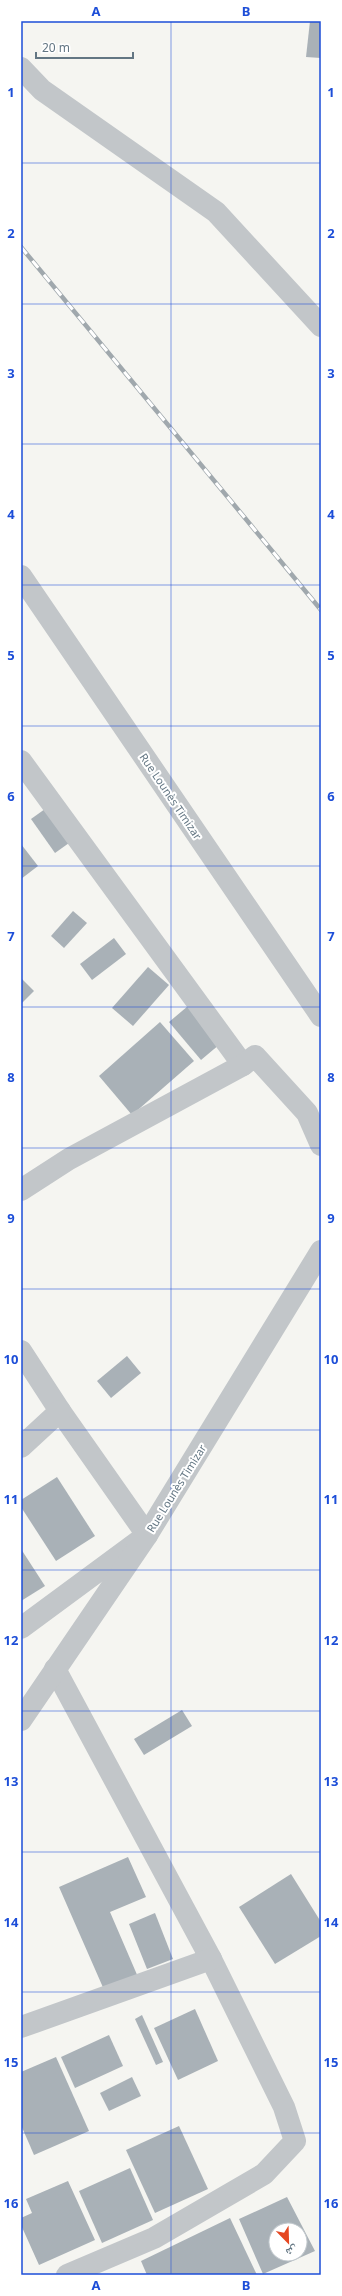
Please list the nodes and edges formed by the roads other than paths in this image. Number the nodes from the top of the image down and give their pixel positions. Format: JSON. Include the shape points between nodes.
{"nodes":[{"id":1,"x":21,"y":68,"type":"edge"},
{"id":2,"x":321,"y":326,"type":"edge"},
{"id":3,"x":21,"y":576,"type":"edge"},
{"id":4,"x":21,"y":761,"type":"edge"},
{"id":5,"x":321,"y":1016,"type":"edge"},
{"id":6,"x":243,"y":1065,"type":"junction"},
{"id":7,"x":321,"y":1145,"type":"edge"},
{"id":8,"x":21,"y":1190,"type":"edge"},
{"id":9,"x":321,"y":1251,"type":"edge"},
{"id":10,"x":21,"y":1351,"type":"edge"},
{"id":11,"x":60,"y":1411,"type":"junction"},
{"id":12,"x":21,"y":1447,"type":"edge"},
{"id":13,"x":147,"y":1535,"type":"junction"},
{"id":14,"x":21,"y":1628,"type":"edge"},
{"id":15,"x":55,"y":1670,"type":"junction"},
{"id":16,"x":21,"y":1720,"type":"edge"},
{"id":17,"x":211,"y":1959,"type":"junction"},
{"id":18,"x":21,"y":2027,"type":"edge"},
{"id":19,"x":67,"y":2275,"type":"edge"}],
"edges":[{"from":1,"to":2,"type":"street","via":[[42,90],[216,212]]},
{"from":3,"to":5,"type":"street","name":"Rue Lounès Timizar"},
{"from":4,"to":6,"type":"street"},
{"from":6,"to":7,"type":"street","via":[[255,1056],[307,1113]]},
{"from":6,"to":8,"type":"street","via":[[69,1159]]},
{"from":9,"to":13,"type":"street","name":"Rue Lounès Timizar"},
{"from":10,"to":11,"type":"street"},
{"from":11,"to":12,"type":"street"},
{"from":11,"to":13,"type":"street"},
{"from":13,"to":14,"type":"street"},
{"from":13,"to":15,"type":"street","name":"Rue Lounès Timizar"},
{"from":15,"to":16,"type":"street","name":"Rue Lounès Timizar"},
{"from":15,"to":17,"type":"street"},
{"from":17,"to":18,"type":"street"},
{"from":17,"to":19,"type":"street","via":[[284,2107],[295,2141],[264,2174],[154,2238]]}]}
